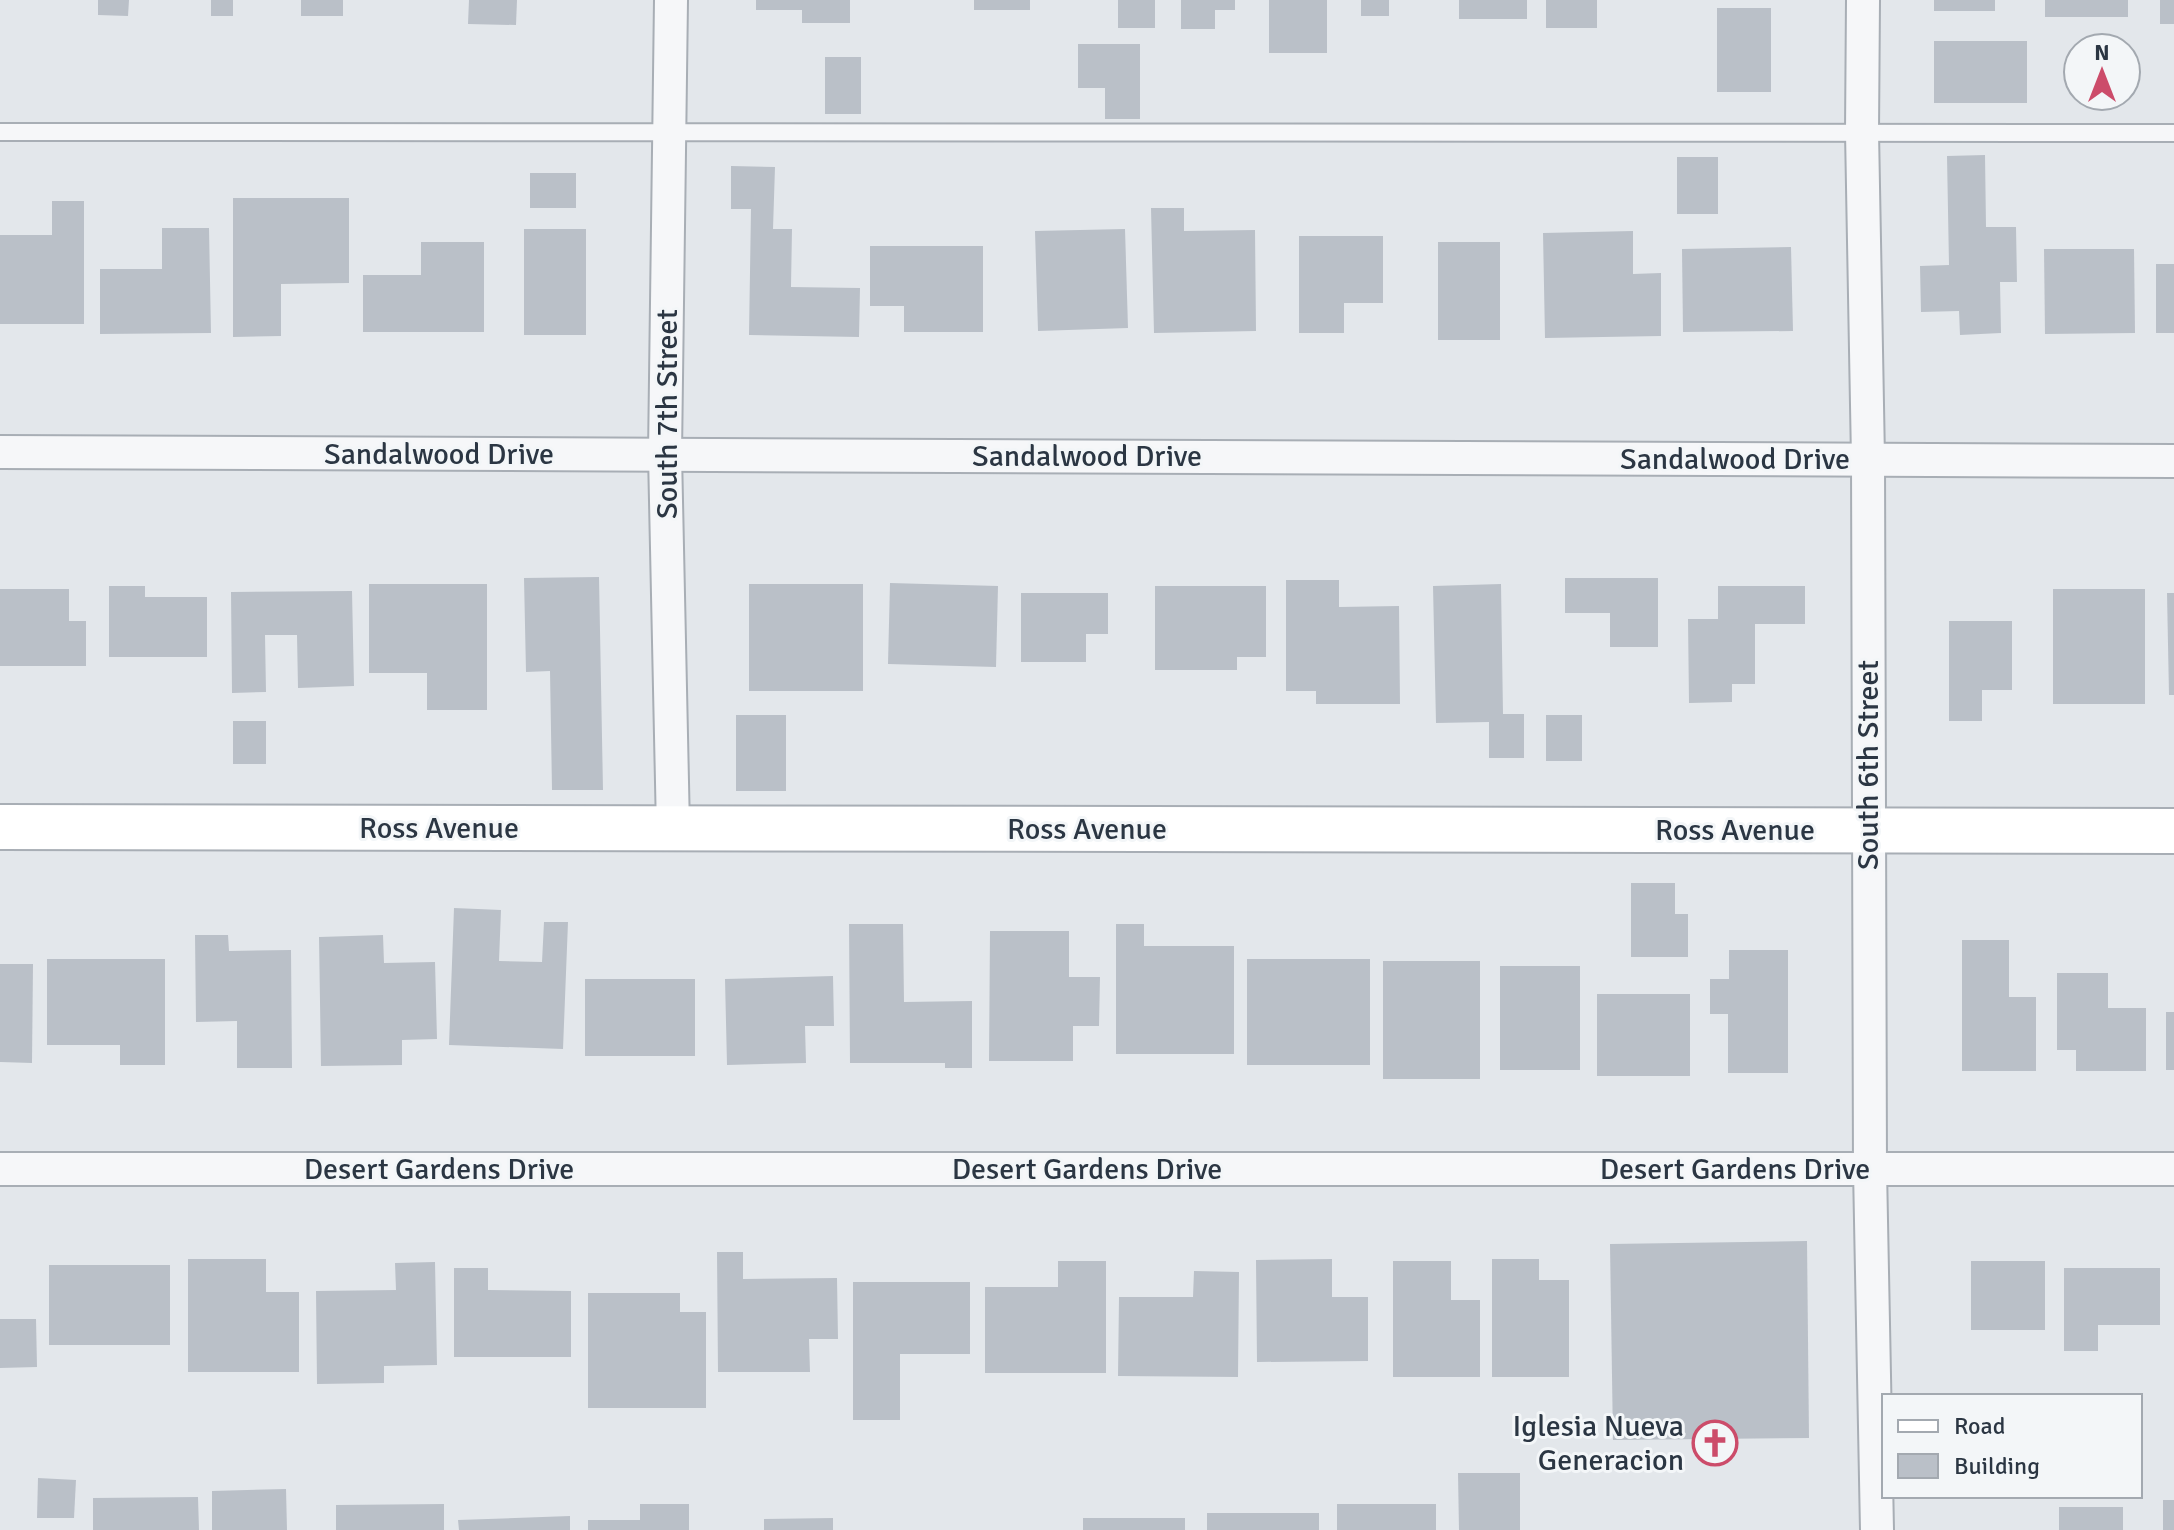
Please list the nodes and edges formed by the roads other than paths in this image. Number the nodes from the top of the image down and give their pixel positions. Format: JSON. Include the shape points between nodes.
{"nodes":[{"id":1,"x":671,"y":0,"type":"edge"},
{"id":2,"x":1863,"y":0,"type":"edge"},
{"id":3,"x":0,"y":132,"type":"edge"},
{"id":4,"x":669,"y":132,"type":"junction"},
{"id":5,"x":1862,"y":132,"type":"junction"},
{"id":6,"x":2174,"y":133,"type":"edge"},
{"id":7,"x":0,"y":452,"type":"edge"},
{"id":8,"x":665,"y":454,"type":"junction"},
{"id":9,"x":1868,"y":459,"type":"junction"},
{"id":10,"x":2174,"y":461,"type":"edge"},
{"id":11,"x":0,"y":827,"type":"edge"},
{"id":12,"x":673,"y":829,"type":"junction"},
{"id":13,"x":1867,"y":831,"type":"junction"},
{"id":14,"x":2174,"y":831,"type":"edge"},
{"id":15,"x":0,"y":1169,"type":"edge"},
{"id":16,"x":1870,"y":1169,"type":"junction"},
{"id":17,"x":2174,"y":1169,"type":"edge"},
{"id":18,"x":1877,"y":1530,"type":"edge"}],
"edges":[{"from":1,"to":4,"type":"street","name":"South 7th Street"},
{"from":2,"to":5,"type":"street","name":"South 6th Street"},
{"from":3,"to":4,"type":"lane"},
{"from":4,"to":5,"type":"lane"},
{"from":4,"to":8,"type":"street","name":"South 7th Street"},
{"from":5,"to":6,"type":"lane"},
{"from":5,"to":9,"type":"street","name":"South 6th Street"},
{"from":7,"to":8,"type":"street","name":"Sandalwood Drive"},
{"from":8,"to":9,"type":"street","name":"Sandalwood Drive"},
{"from":8,"to":12,"type":"street","name":"South 7th Street"},
{"from":9,"to":10,"type":"street","name":"Sandalwood Drive"},
{"from":9,"to":13,"type":"street","name":"South 6th Street"},
{"from":11,"to":12,"type":"street","name":"Ross Avenue"},
{"from":12,"to":13,"type":"street","name":"Ross Avenue"},
{"from":13,"to":14,"type":"street","name":"Ross Avenue"},
{"from":13,"to":16,"type":"street","name":"South 6th Street"},
{"from":15,"to":16,"type":"street","name":"Desert Gardens Drive"},
{"from":16,"to":17,"type":"street","name":"Desert Gardens Drive"},
{"from":16,"to":18,"type":"street","name":"South 6th Street"}]}
